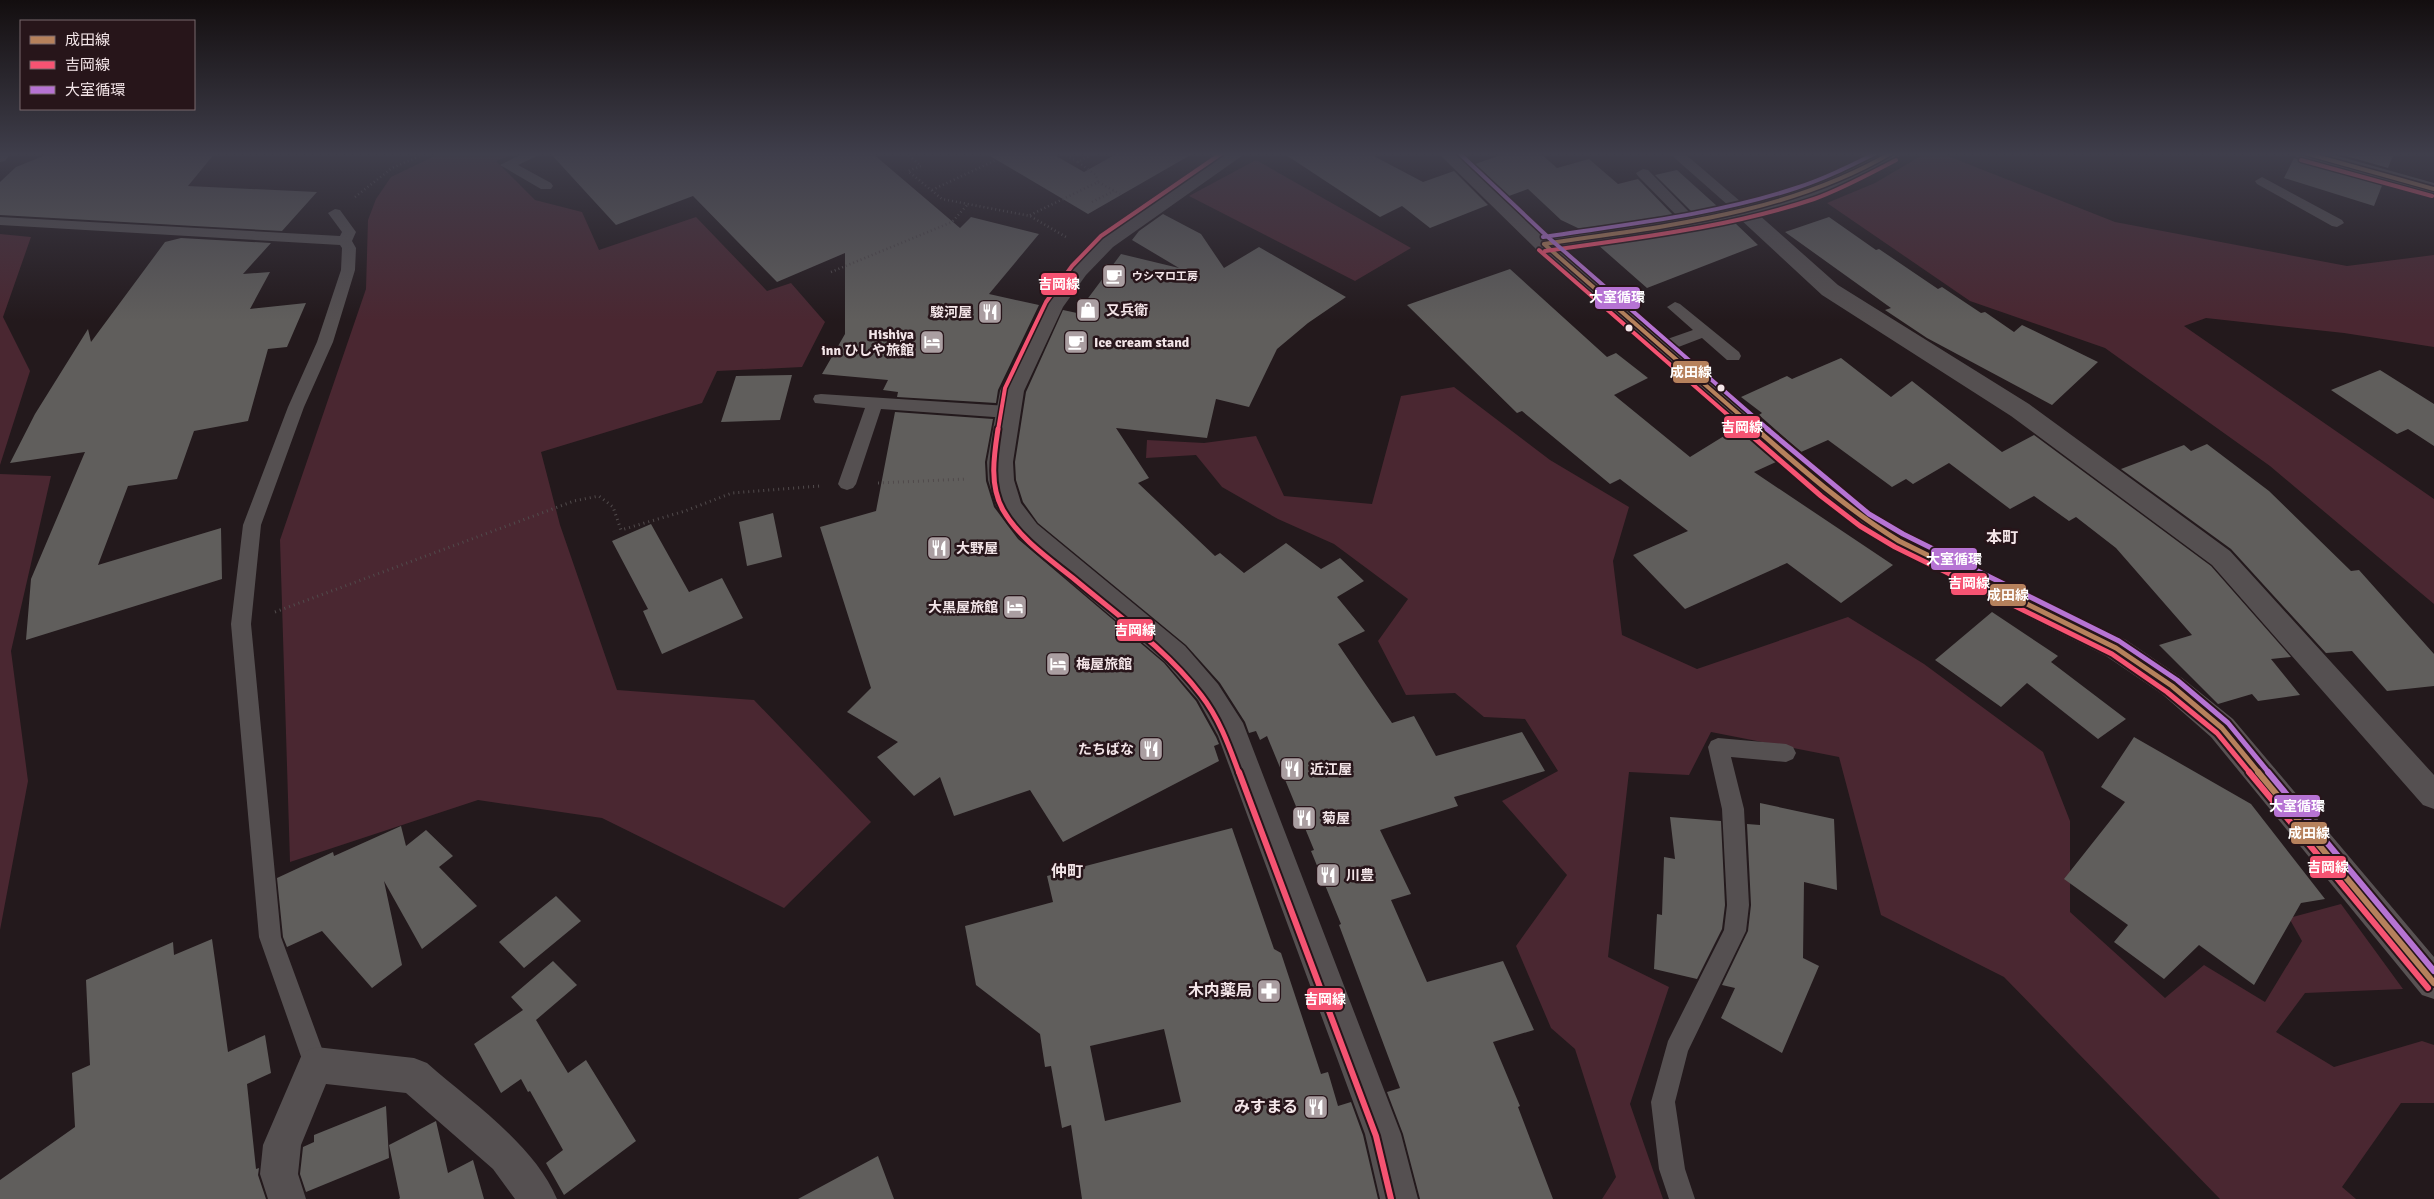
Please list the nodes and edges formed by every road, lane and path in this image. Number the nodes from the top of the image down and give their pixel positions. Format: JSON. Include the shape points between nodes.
{"nodes":[{"id":1,"x":340,"y":209,"type":"edge"},
{"id":2,"x":964,"y":209,"type":"edge"},
{"id":3,"x":994,"y":209,"type":"edge"},
{"id":4,"x":1044,"y":209,"type":"edge"},
{"id":5,"x":1150,"y":209,"type":"edge"},
{"id":6,"x":1507,"y":209,"type":"edge"},
{"id":7,"x":1678,"y":209,"type":"edge"},
{"id":8,"x":1741,"y":209,"type":"edge"},
{"id":9,"x":1751,"y":209,"type":"edge"},
{"id":10,"x":2312,"y":209,"type":"edge"},
{"id":11,"x":1743,"y":211,"type":"junction"},
{"id":12,"x":335,"y":213,"type":"joint"},
{"id":13,"x":1030,"y":216,"type":"junction"},
{"id":14,"x":1689,"y":220,"type":"junction"},
{"id":15,"x":0,"y":221,"type":"edge"},
{"id":16,"x":2337,"y":223,"type":"dead end"},
{"id":17,"x":346,"y":241,"type":"junction"},
{"id":18,"x":1105,"y":242,"type":"junction"},
{"id":19,"x":1544,"y":244,"type":"junction"},
{"id":20,"x":831,"y":272,"type":"dead end"},
{"id":21,"x":1674,"y":307,"type":"dead end"},
{"id":22,"x":1704,"y":332,"type":"junction"},
{"id":23,"x":1662,"y":347,"type":"junction"},
{"id":24,"x":1732,"y":356,"type":"dead end"},
{"id":25,"x":820,"y":399,"type":"dead end"},
{"id":26,"x":875,"y":403,"type":"junction"},
{"id":27,"x":1008,"y":412,"type":"junction"},
{"id":28,"x":1000,"y":480,"type":"junction"},
{"id":29,"x":847,"y":484,"type":"junction"},
{"id":30,"x":241,"y":624,"type":"junction"},
{"id":31,"x":1786,"y":753,"type":"dead end"},
{"id":32,"x":2434,"y":796,"type":"edge"},
{"id":33,"x":2434,"y":983,"type":"edge"},
{"id":34,"x":316,"y":1065,"type":"junction"},
{"id":35,"x":287,"y":1199,"type":"edge"},
{"id":36,"x":538,"y":1199,"type":"edge"},
{"id":37,"x":1399,"y":1199,"type":"edge"},
{"id":38,"x":1682,"y":1199,"type":"edge"}],
"edges":[{"from":1,"to":12,"type":"path"},
{"from":2,"to":20,"type":"path","via":[[952,222]]},
{"from":3,"to":13,"type":"path"},
{"from":4,"to":13,"type":"path"},
{"from":5,"to":18,"type":"street"},
{"from":6,"to":19,"type":"street"},
{"from":7,"to":14,"type":"lane"},
{"from":8,"to":11,"type":"lane"},
{"from":9,"to":11,"type":"street"},
{"from":10,"to":16,"type":"lane"},
{"from":11,"to":14,"type":"street"},
{"from":11,"to":32,"type":"street","via":[[1830,290],[2020,410],[2221,558]]},
{"from":12,"to":17,"type":"lane","via":[[349,232]]},
{"from":13,"to":18,"type":"path","via":[[1070,239],[1094,238]]},
{"from":14,"to":19,"type":"street"},
{"from":15,"to":17,"type":"lane"},
{"from":17,"to":30,"type":"lane","via":[[348,270],[325,342],[296,407],[252,526]]},
{"from":18,"to":27,"type":"street","via":[[1078,270],[1052,306],[1012,391]]},
{"from":19,"to":23,"type":"street"},
{"from":21,"to":22,"type":"lane"},
{"from":22,"to":23,"type":"lane"},
{"from":22,"to":24,"type":"lane"},
{"from":23,"to":33,"type":"street","via":[[1826,490],[1866,520],[1968,577],[2116,648],[2172,686],[2222,728]]},
{"from":25,"to":26,"type":"lane"},
{"from":26,"to":27,"type":"lane"},
{"from":26,"to":29,"type":"lane"},
{"from":27,"to":28,"type":"street"},
{"from":28,"to":29,"type":"path"},
{"from":28,"to":37,"type":"street","via":[[1009,506],[1028,531],[1175,654],[1208,692],[1232,732],[1383,1134]]},
{"from":29,"to":30,"type":"path","via":[[732,493],[621,530],[613,507],[599,496],[574,501]]},
{"from":30,"to":34,"type":"lane","via":[[270,936]]},
{"from":31,"to":38,"type":"lane","via":[[1718,746],[1733,809],[1738,905],[1736,931],[1677,1049],[1663,1102],[1672,1169]]},
{"from":34,"to":35,"type":"street","via":[[282,1145],[279,1174]]},
{"from":34,"to":36,"type":"street","via":[[414,1076],[506,1156]]}]}
